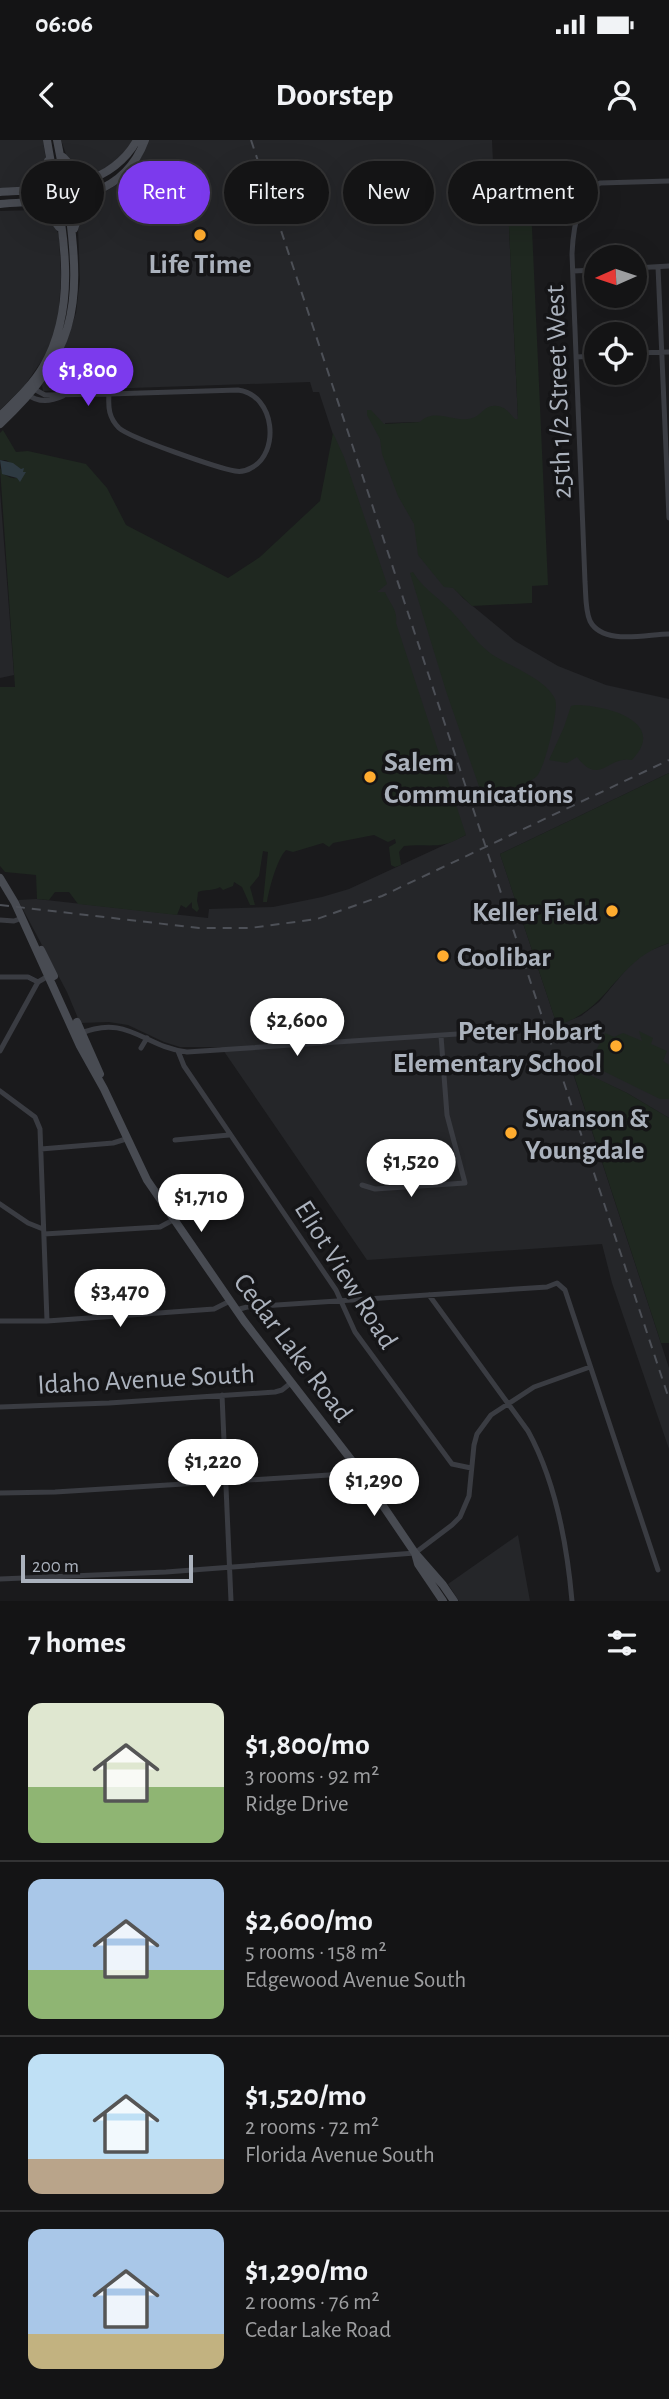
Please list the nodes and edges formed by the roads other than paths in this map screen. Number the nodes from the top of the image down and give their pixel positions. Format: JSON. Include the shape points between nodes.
{"nodes":[{"id":1,"x":47,"y":140,"type":"edge"},
{"id":2,"x":57,"y":140,"type":"edge"},
{"id":3,"x":137,"y":140,"type":"edge"},
{"id":4,"x":145,"y":140,"type":"edge"},
{"id":5,"x":49,"y":151,"type":"junction"},
{"id":6,"x":60,"y":152,"type":"junction"},
{"id":7,"x":48,"y":161,"type":"edge"},
{"id":8,"x":51,"y":161,"type":"edge"},
{"id":9,"x":62,"y":161,"type":"edge"},
{"id":10,"x":65,"y":161,"type":"edge"},
{"id":11,"x":104,"y":174,"type":"edge"},
{"id":12,"x":669,"y":181,"type":"edge"},
{"id":13,"x":104,"y":188,"type":"edge"},
{"id":14,"x":21,"y":191,"type":"edge"},
{"id":15,"x":0,"y":192,"type":"edge"},
{"id":16,"x":21,"y":202,"type":"edge"},
{"id":17,"x":0,"y":204,"type":"edge"},
{"id":18,"x":56,"y":224,"type":"edge"},
{"id":19,"x":61,"y":224,"type":"edge"},
{"id":20,"x":71,"y":224,"type":"edge"},
{"id":21,"x":76,"y":224,"type":"edge"},
{"id":22,"x":62,"y":233,"type":"junction"},
{"id":23,"x":73,"y":235,"type":"junction"},
{"id":24,"x":669,"y":266,"type":"edge"},
{"id":25,"x":648,"y":267,"type":"edge"},
{"id":26,"x":658,"y":267,"type":"junction"},
{"id":27,"x":573,"y":271,"type":"junction"},
{"id":28,"x":584,"y":271,"type":"edge"},
{"id":29,"x":661,"y":352,"type":"junction"},
{"id":30,"x":669,"y":352,"type":"edge"},
{"id":31,"x":647,"y":353,"type":"edge"},
{"id":32,"x":576,"y":357,"type":"junction"},
{"id":33,"x":584,"y":357,"type":"edge"},
{"id":34,"x":29,"y":390,"type":"junction"},
{"id":35,"x":109,"y":394,"type":"junction"},
{"id":36,"x":0,"y":416,"type":"edge"},
{"id":37,"x":0,"y":424,"type":"edge"},
{"id":38,"x":667,"y":437,"type":"edge"},
{"id":39,"x":669,"y":518,"type":"edge"},
{"id":40,"x":669,"y":634,"type":"edge"},
{"id":41,"x":0,"y":878,"type":"edge"},
{"id":42,"x":22,"y":918,"type":"junction"},
{"id":43,"x":0,"y":920,"type":"edge"},
{"id":44,"x":51,"y":975,"type":"junction"},
{"id":45,"x":0,"y":977,"type":"edge"},
{"id":46,"x":38,"y":982,"type":"junction"},
{"id":47,"x":517,"y":1030,"type":"dead end"},
{"id":48,"x":79,"y":1034,"type":"junction"},
{"id":49,"x":441,"y":1036,"type":"junction"},
{"id":50,"x":146,"y":1038,"type":"junction"},
{"id":51,"x":141,"y":1048,"type":"dead end"},
{"id":52,"x":0,"y":1051,"type":"edge"},
{"id":53,"x":178,"y":1051,"type":"junction"},
{"id":54,"x":0,"y":1091,"type":"edge"},
{"id":55,"x":229,"y":1135,"type":"junction"},
{"id":56,"x":127,"y":1139,"type":"junction"},
{"id":57,"x":174,"y":1140,"type":"dead end"},
{"id":58,"x":41,"y":1149,"type":"junction"},
{"id":59,"x":362,"y":1185,"type":"dead end"},
{"id":60,"x":0,"y":1204,"type":"edge"},
{"id":61,"x":173,"y":1220,"type":"junction"},
{"id":62,"x":44,"y":1232,"type":"junction"},
{"id":63,"x":429,"y":1296,"type":"junction"},
{"id":64,"x":342,"y":1300,"type":"junction"},
{"id":65,"x":230,"y":1301,"type":"junction"},
{"id":66,"x":236,"y":1310,"type":"junction"},
{"id":67,"x":0,"y":1321,"type":"edge"},
{"id":68,"x":47,"y":1321,"type":"junction"},
{"id":69,"x":590,"y":1367,"type":"junction"},
{"id":70,"x":292,"y":1382,"type":"junction"},
{"id":71,"x":222,"y":1395,"type":"junction"},
{"id":72,"x":508,"y":1403,"type":"junction"},
{"id":73,"x":0,"y":1407,"type":"edge"},
{"id":74,"x":356,"y":1466,"type":"junction"},
{"id":75,"x":471,"y":1468,"type":"junction"},
{"id":76,"x":226,"y":1481,"type":"junction"},
{"id":77,"x":0,"y":1493,"type":"edge"},
{"id":78,"x":415,"y":1553,"type":"junction"},
{"id":79,"x":230,"y":1568,"type":"junction"},
{"id":80,"x":657,"y":1570,"type":"dead end"},
{"id":81,"x":0,"y":1579,"type":"edge"},
{"id":82,"x":231,"y":1601,"type":"edge"},
{"id":83,"x":443,"y":1601,"type":"edge"},
{"id":84,"x":454,"y":1601,"type":"edge"},
{"id":85,"x":572,"y":1601,"type":"edge"}],
"edges":[{"from":1,"to":5,"type":"street"},
{"from":2,"to":6,"type":"street"},
{"from":3,"to":11,"type":"street","via":[[124,159]]},
{"from":4,"to":13,"type":"street","via":[[130,167]]},
{"from":5,"to":7,"type":"street"},
{"from":5,"to":8,"type":"street"},
{"from":6,"to":9,"type":"street"},
{"from":6,"to":10,"type":"street"},
{"from":12,"to":27,"type":"street","name":"25th 1/2 Street West","via":[[600,183],[590,191],[572,238]]},
{"from":14,"to":15,"type":"street"},
{"from":16,"to":17,"type":"street"},
{"from":18,"to":22,"type":"street"},
{"from":19,"to":22,"type":"street"},
{"from":20,"to":23,"type":"street"},
{"from":21,"to":23,"type":"street"},
{"from":22,"to":34,"type":"street","via":[[65,280],[60,325]]},
{"from":23,"to":34,"type":"street","via":[[72,313],[58,353]]},
{"from":24,"to":26,"type":"street"},
{"from":25,"to":26,"type":"street"},
{"from":26,"to":29,"type":"street"},
{"from":27,"to":28,"type":"street"},
{"from":27,"to":32,"type":"street","name":"25th 1/2 Street West"},
{"from":29,"to":30,"type":"street"},
{"from":29,"to":31,"type":"street"},
{"from":29,"to":38,"type":"street"},
{"from":32,"to":33,"type":"street"},
{"from":32,"to":40,"type":"street","name":"25th 1/2 Street West","via":[[589,619],[610,635]]},
{"from":34,"to":35,"type":"street","via":[[33,399],[49,401],[66,395]]},
{"from":34,"to":36,"type":"street"},
{"from":34,"to":37,"type":"street"},
{"from":35,"to":35,"type":"street","via":[[111,419],[135,438],[236,471],[257,465],[267,451],[265,407],[246,391]]},
{"from":38,"to":39,"type":"street"},
{"from":41,"to":42,"type":"street","name":"Cedar Lake Road"},
{"from":42,"to":43,"type":"street"},
{"from":42,"to":44,"type":"street","name":"Cedar Lake Road"},
{"from":44,"to":46,"type":"street"},
{"from":44,"to":48,"type":"street","name":"Cedar Lake Road"},
{"from":45,"to":46,"type":"street","via":[[28,977]]},
{"from":46,"to":52,"type":"street"},
{"from":47,"to":49,"type":"street"},
{"from":48,"to":50,"type":"street","via":[[116,1026]]},
{"from":48,"to":56,"type":"street","name":"Cedar Lake Road"},
{"from":49,"to":53,"type":"street"},
{"from":49,"to":59,"type":"street","via":[[447,1115],[465,1183],[374,1189]]},
{"from":50,"to":51,"type":"street"},
{"from":50,"to":53,"type":"street"},
{"from":53,"to":55,"type":"street","name":"Eliot View Road"},
{"from":54,"to":58,"type":"street","via":[[35,1117]]},
{"from":55,"to":57,"type":"street"},
{"from":55,"to":64,"type":"street","name":"Eliot View Road"},
{"from":56,"to":58,"type":"street"},
{"from":56,"to":61,"type":"street","name":"Cedar Lake Road"},
{"from":58,"to":62,"type":"street"},
{"from":60,"to":62,"type":"street"},
{"from":61,"to":62,"type":"street","via":[[160,1227]]},
{"from":61,"to":65,"type":"street","name":"Cedar Lake Road"},
{"from":62,"to":68,"type":"street"},
{"from":63,"to":64,"type":"street"},
{"from":63,"to":69,"type":"street","via":[[557,1283],[565,1290]]},
{"from":63,"to":72,"type":"street"},
{"from":64,"to":66,"type":"street"},
{"from":64,"to":75,"type":"street","name":"Eliot View Road","via":[[355,1332],[452,1464]]},
{"from":65,"to":66,"type":"street","name":"Cedar Lake Road"},
{"from":65,"to":68,"type":"street","via":[[214,1309]]},
{"from":66,"to":70,"type":"street","name":"Cedar Lake Road"},
{"from":67,"to":68,"type":"street"},
{"from":69,"to":72,"type":"street","via":[[534,1387]]},
{"from":69,"to":80,"type":"street"},
{"from":70,"to":71,"type":"street","name":"Idaho Avenue South","via":[[279,1391]]},
{"from":70,"to":74,"type":"street","name":"Cedar Lake Road"},
{"from":71,"to":73,"type":"street","name":"Idaho Avenue South"},
{"from":71,"to":76,"type":"street"},
{"from":72,"to":75,"type":"street","via":[[491,1415],[477,1434]]},
{"from":72,"to":85,"type":"street","via":[[545,1467],[564,1541]]},
{"from":74,"to":76,"type":"street","via":[[345,1474]]},
{"from":74,"to":78,"type":"street","name":"Cedar Lake Road"},
{"from":75,"to":78,"type":"street","via":[[469,1496],[460,1517]]},
{"from":76,"to":77,"type":"street"},
{"from":76,"to":79,"type":"street"},
{"from":78,"to":79,"type":"street"},
{"from":78,"to":83,"type":"street","name":"Cedar Lake Road"},
{"from":78,"to":84,"type":"street","name":"Cedar Lake Road"},
{"from":79,"to":81,"type":"street"},
{"from":79,"to":82,"type":"street"}]}
